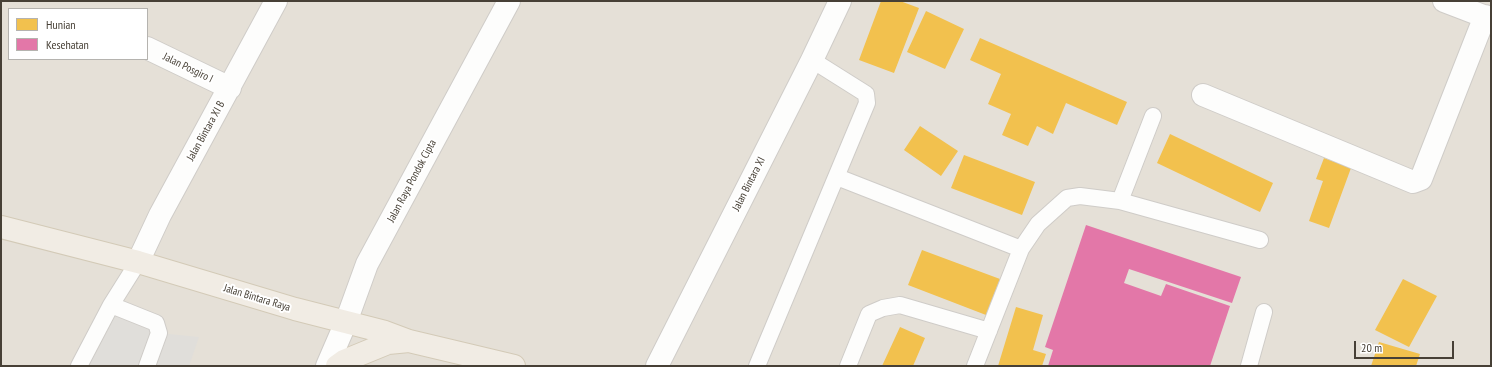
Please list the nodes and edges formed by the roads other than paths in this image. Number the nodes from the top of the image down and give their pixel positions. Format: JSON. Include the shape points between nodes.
{"nodes":[{"id":1,"x":276,"y":1,"type":"edge"},
{"id":2,"x":509,"y":1,"type":"edge"},
{"id":3,"x":840,"y":1,"type":"edge"},
{"id":4,"x":1444,"y":1,"type":"edge"},
{"id":5,"x":1488,"y":18,"type":"edge"},
{"id":6,"x":148,"y":48,"type":"edge"},
{"id":7,"x":812,"y":60,"type":"junction"},
{"id":8,"x":230,"y":88,"type":"junction"},
{"id":9,"x":1203,"y":95,"type":"dead end"},
{"id":10,"x":1153,"y":116,"type":"dead end"},
{"id":11,"x":837,"y":177,"type":"junction"},
{"id":12,"x":1120,"y":201,"type":"junction"},
{"id":13,"x":1,"y":227,"type":"edge"},
{"id":14,"x":1260,"y":240,"type":"dead end"},
{"id":15,"x":1021,"y":249,"type":"junction"},
{"id":16,"x":138,"y":262,"type":"junction"},
{"id":17,"x":111,"y":305,"type":"junction"},
{"id":18,"x":1264,"y":312,"type":"dead end"},
{"id":19,"x":346,"y":322,"type":"junction"},
{"id":20,"x":989,"y":331,"type":"junction"},
{"id":21,"x":409,"y":341,"type":"junction"},
{"id":22,"x":79,"y":366,"type":"edge"},
{"id":23,"x":147,"y":366,"type":"edge"},
{"id":24,"x":327,"y":366,"type":"edge"},
{"id":25,"x":337,"y":366,"type":"edge"},
{"id":26,"x":514,"y":366,"type":"edge"},
{"id":27,"x":657,"y":366,"type":"edge"},
{"id":28,"x":757,"y":366,"type":"edge"},
{"id":29,"x":848,"y":366,"type":"edge"},
{"id":30,"x":975,"y":366,"type":"edge"},
{"id":31,"x":1249,"y":366,"type":"edge"}],
"edges":[{"from":1,"to":8,"type":"street","name":"Jalan Bintara XI B"},
{"from":2,"to":19,"type":"street","name":"Jalan Raya Pondok Cipta","via":[[367,264]]},
{"from":3,"to":7,"type":"street","name":"Jalan Bintara XI"},
{"from":4,"to":5,"type":"street"},
{"from":5,"to":9,"type":"street","via":[[1421,179],[1413,182]]},
{"from":6,"to":8,"type":"street","name":"Jalan Posgiro I"},
{"from":7,"to":11,"type":"lane","via":[[866,94],[867,103]]},
{"from":7,"to":27,"type":"street","name":"Jalan Bintara XI"},
{"from":8,"to":16,"type":"street","name":"Jalan Bintara XI B","via":[[160,215]]},
{"from":10,"to":12,"type":"lane"},
{"from":11,"to":15,"type":"lane"},
{"from":11,"to":28,"type":"lane"},
{"from":12,"to":14,"type":"lane"},
{"from":12,"to":15,"type":"lane","via":[[1080,196],[1067,198],[1038,224]]},
{"from":13,"to":16,"type":"main road","name":"Jalan Bintara Raya"},
{"from":15,"to":20,"type":"lane"},
{"from":16,"to":17,"type":"lane"},
{"from":16,"to":19,"type":"main road","name":"Jalan Bintara Raya"},
{"from":17,"to":22,"type":"lane"},
{"from":17,"to":23,"type":"lane","via":[[156,323],[159,333]]},
{"from":18,"to":31,"type":"lane"},
{"from":19,"to":21,"type":"main road","name":"Jalan Bintara Raya"},
{"from":19,"to":24,"type":"street","name":"Jalan Raya Pondok Cipta"},
{"from":20,"to":29,"type":"lane","via":[[900,305],[883,308],[868,314]]},
{"from":20,"to":30,"type":"lane"},
{"from":21,"to":25,"type":"main road","via":[[388,343]]},
{"from":21,"to":26,"type":"main road","name":"Jalan Bintara Raya"}]}
